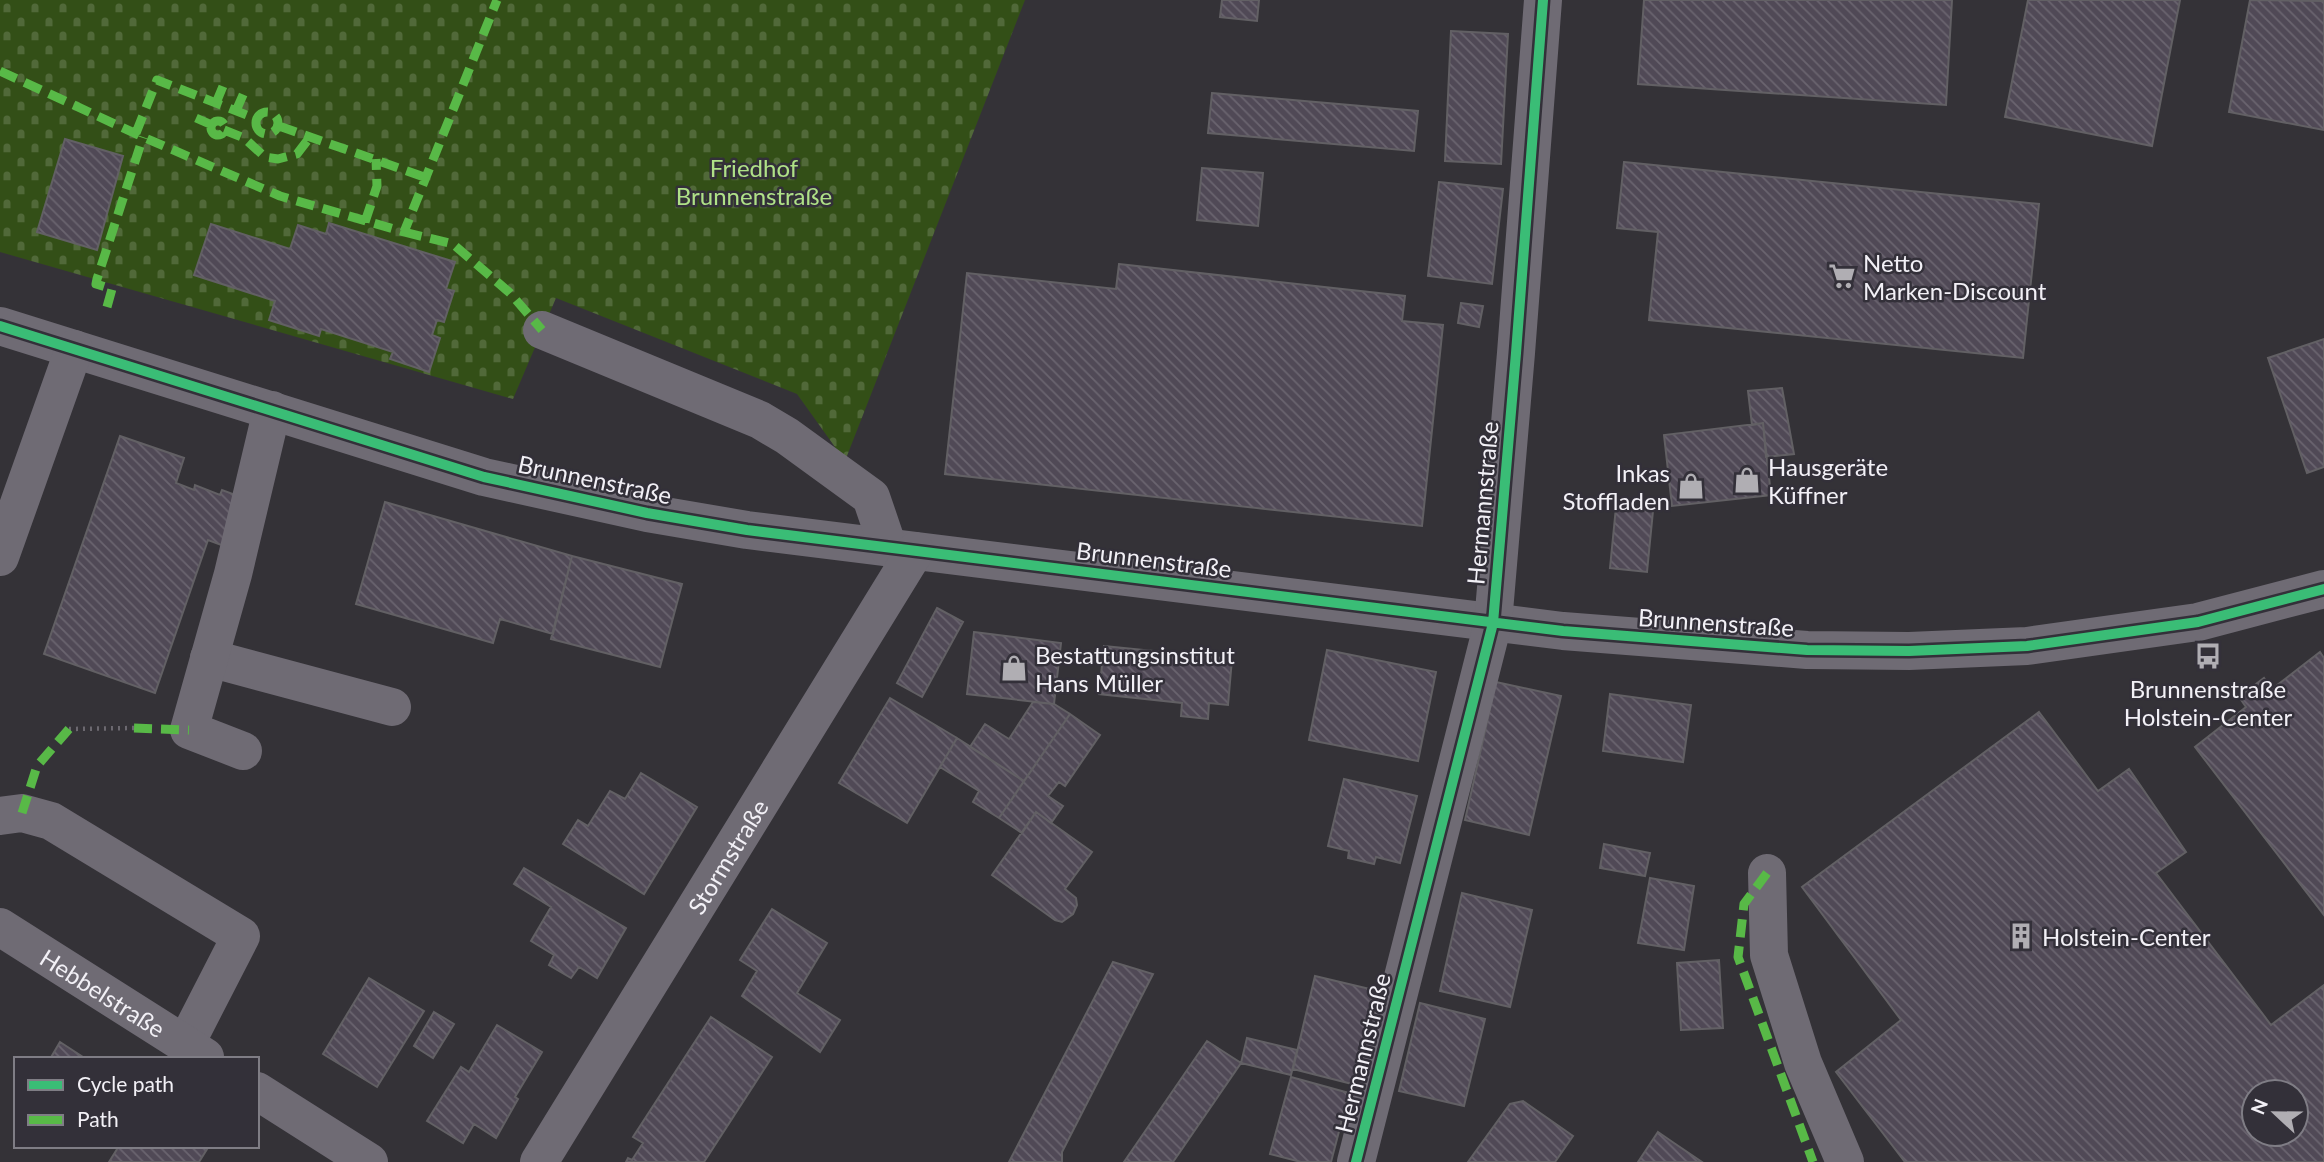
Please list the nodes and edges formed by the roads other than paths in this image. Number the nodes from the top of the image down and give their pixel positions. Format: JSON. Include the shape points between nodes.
{"nodes":[{"id":1,"x":1543,"y":0,"type":"edge"},
{"id":2,"x":0,"y":326,"type":"edge"},
{"id":3,"x":542,"y":330,"type":"dead end"},
{"id":4,"x":74,"y":348,"type":"junction"},
{"id":5,"x":272,"y":410,"type":"junction"},
{"id":6,"x":901,"y":549,"type":"junction"},
{"id":7,"x":0,"y":557,"type":"edge"},
{"id":8,"x":2324,"y":589,"type":"edge"},
{"id":9,"x":1493,"y":622,"type":"junction"},
{"id":10,"x":209,"y":658,"type":"junction"},
{"id":11,"x":392,"y":707,"type":"dead end"},
{"id":12,"x":243,"y":751,"type":"dead end"},
{"id":13,"x":0,"y":816,"type":"edge"},
{"id":14,"x":1767,"y":873,"type":"dead end"},
{"id":15,"x":0,"y":927,"type":"edge"},
{"id":16,"x":196,"y":1052,"type":"edge"},
{"id":17,"x":259,"y":1092,"type":"edge"},
{"id":18,"x":369,"y":1162,"type":"edge"},
{"id":19,"x":539,"y":1162,"type":"edge"},
{"id":20,"x":1356,"y":1162,"type":"edge"},
{"id":21,"x":1845,"y":1162,"type":"edge"}],
"edges":[{"from":1,"to":9,"type":"street","name":"Hermannstraße"},
{"from":2,"to":4,"type":"street","name":"Brunnenstraße"},
{"from":3,"to":6,"type":"street","via":[[760,420],[787,436],[871,497]]},
{"from":4,"to":5,"type":"street","name":"Brunnenstraße"},
{"from":4,"to":7,"type":"street"},
{"from":5,"to":6,"type":"street","name":"Brunnenstraße","via":[[523,486],[722,526]]},
{"from":5,"to":10,"type":"street"},
{"from":6,"to":9,"type":"street","name":"Brunnenstraße"},
{"from":6,"to":19,"type":"street","name":"Stormstraße"},
{"from":8,"to":9,"type":"street","name":"Brunnenstraße","via":[[2198,622],[2027,646],[1909,651],[1807,650]]},
{"from":9,"to":20,"type":"street","name":"Hermannstraße"},
{"from":10,"to":11,"type":"street"},
{"from":10,"to":12,"type":"street","via":[[189,730]]},
{"from":13,"to":16,"type":"street","via":[[22,813],[51,821],[241,936]]},
{"from":14,"to":21,"type":"street","via":[[1769,955],[1803,1063]]},
{"from":15,"to":16,"type":"street","name":"Hebbelstraße"},
{"from":17,"to":18,"type":"street"}]}
